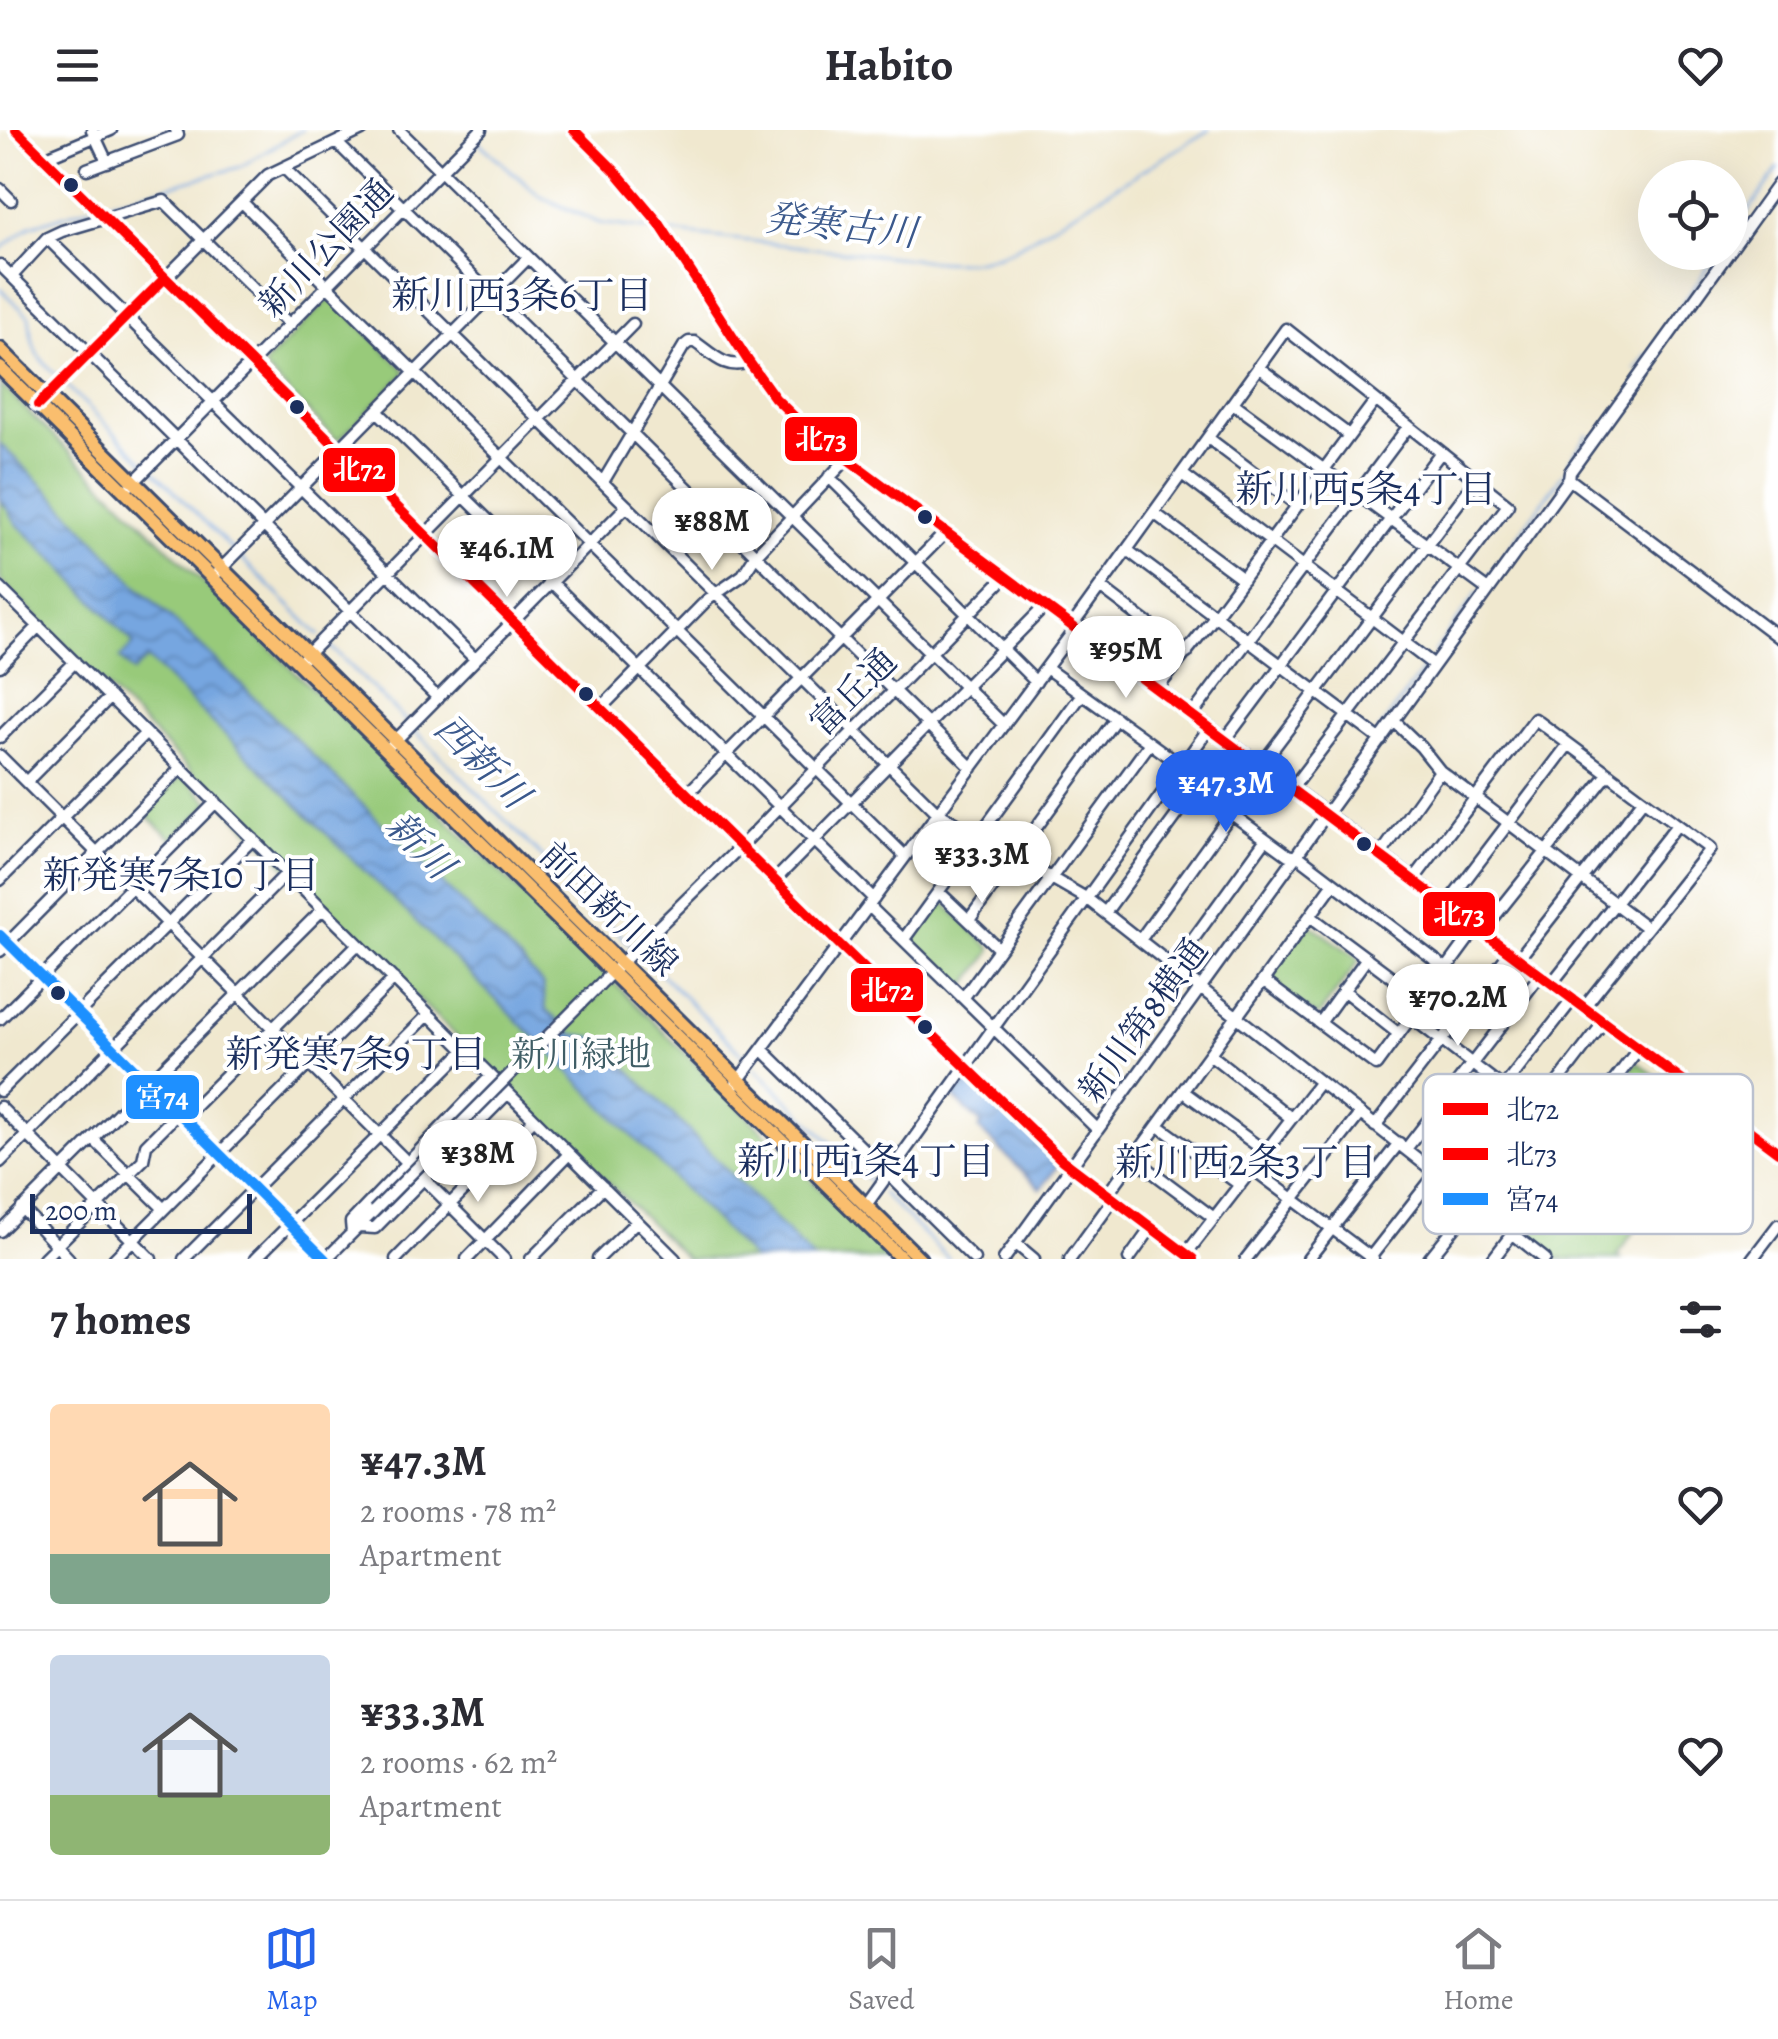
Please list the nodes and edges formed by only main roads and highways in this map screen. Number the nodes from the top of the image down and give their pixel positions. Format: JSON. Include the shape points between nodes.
{"nodes":[{"id":1,"x":0,"y":348,"type":"edge"},
{"id":2,"x":0,"y":368,"type":"edge"},
{"id":3,"x":48,"y":396,"type":"junction"},
{"id":4,"x":309,"y":653,"type":"junction"},
{"id":5,"x":616,"y":967,"type":"junction"},
{"id":6,"x":740,"y":1079,"type":"junction"},
{"id":7,"x":902,"y":1259,"type":"edge"},
{"id":8,"x":920,"y":1259,"type":"edge"}],
"edges":[{"from":1,"to":3,"type":"main road","name":"前田新川線"},
{"from":2,"to":3,"type":"main road","name":"前田新川線"},
{"from":3,"to":4,"type":"main road","name":"前田新川線","via":[[130,486]]},
{"from":4,"to":5,"type":"main road","name":"前田新川線","via":[[401,735]]},
{"from":4,"to":5,"type":"main road","name":"前田新川線","via":[[386,750]]},
{"from":5,"to":6,"type":"main road","name":"前田新川線"},
{"from":6,"to":7,"type":"main road","name":"前田新川線"},
{"from":6,"to":8,"type":"main road","name":"前田新川線"}]}
